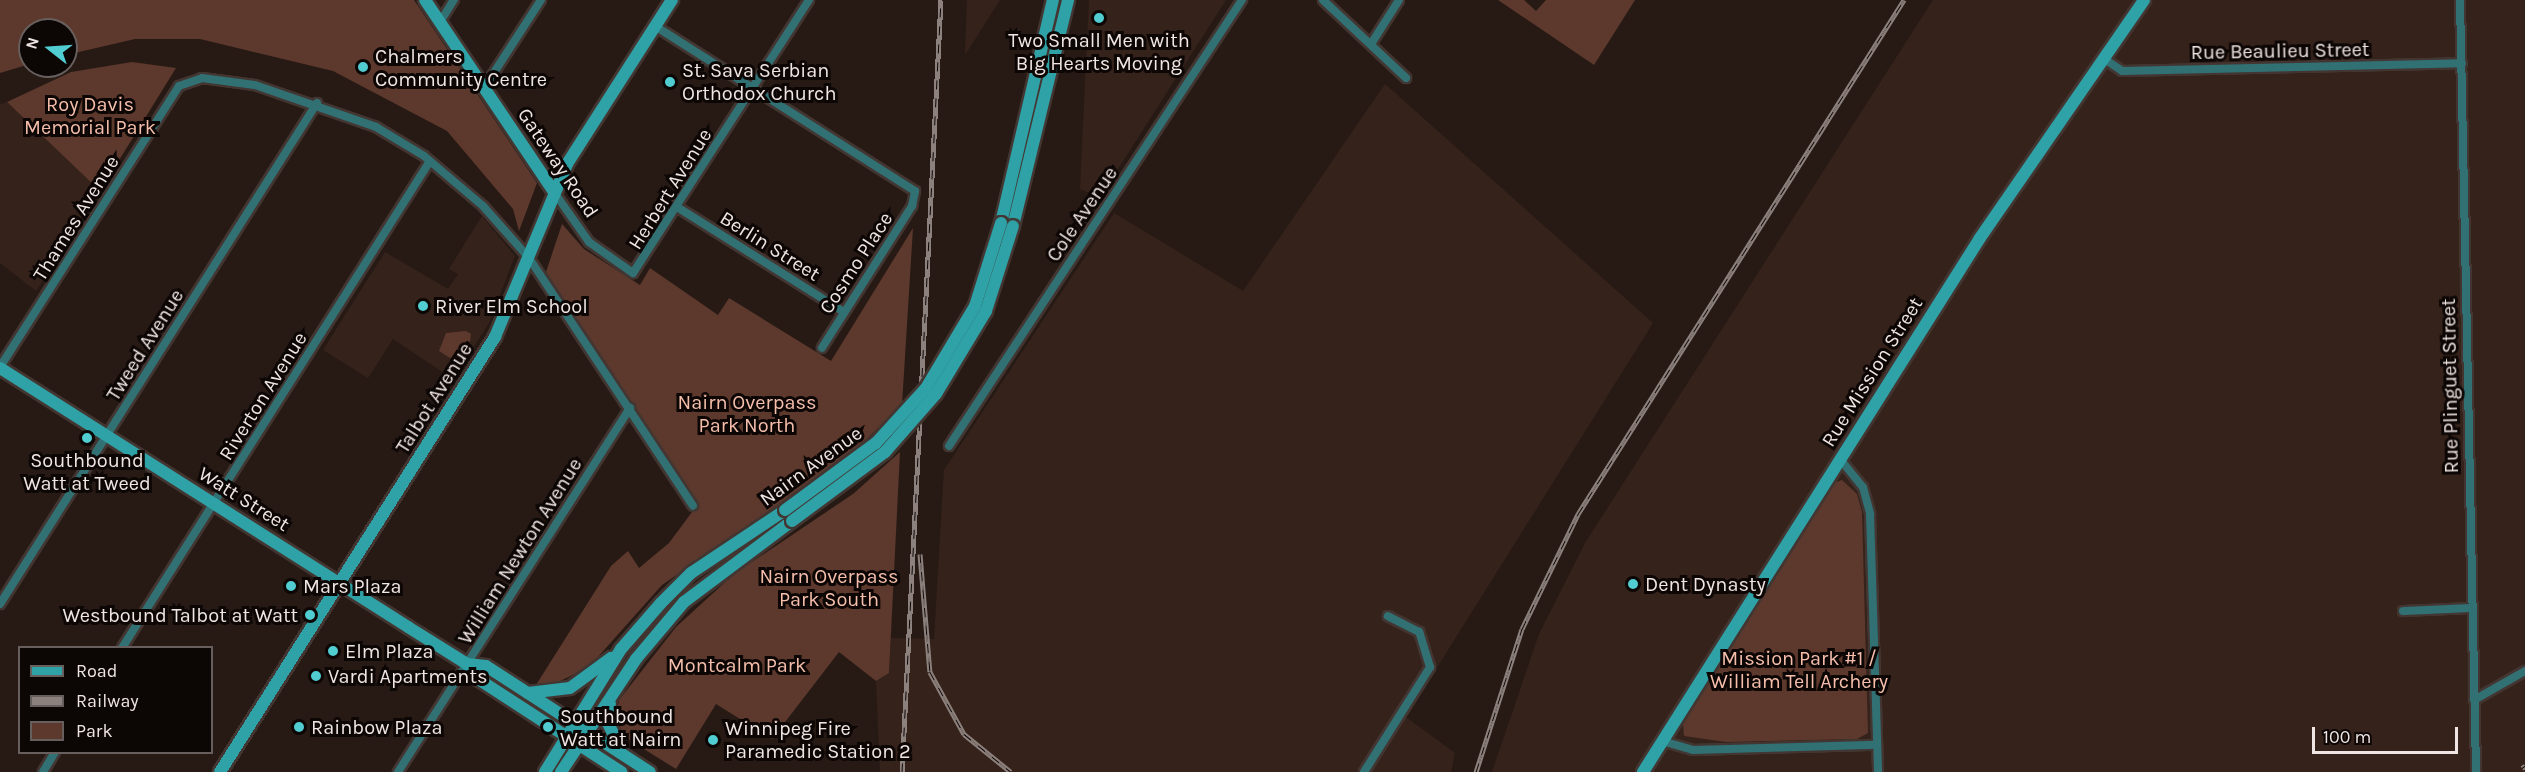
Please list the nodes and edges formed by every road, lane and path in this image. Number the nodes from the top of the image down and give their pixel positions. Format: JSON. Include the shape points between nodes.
{"nodes":[{"id":1,"x":425,"y":0,"type":"edge"},
{"id":2,"x":454,"y":0,"type":"edge"},
{"id":3,"x":541,"y":0,"type":"edge"},
{"id":4,"x":672,"y":0,"type":"edge"},
{"id":5,"x":809,"y":0,"type":"edge"},
{"id":6,"x":1053,"y":0,"type":"edge"},
{"id":7,"x":1068,"y":0,"type":"edge"},
{"id":8,"x":1242,"y":0,"type":"edge"},
{"id":9,"x":1323,"y":0,"type":"edge"},
{"id":10,"x":1399,"y":0,"type":"edge"},
{"id":11,"x":2144,"y":0,"type":"edge"},
{"id":12,"x":2460,"y":0,"type":"edge"},
{"id":13,"x":440,"y":22,"type":"junction"},
{"id":14,"x":656,"y":26,"type":"junction"},
{"id":15,"x":1371,"y":44,"type":"junction"},
{"id":16,"x":2103,"y":58,"type":"junction"},
{"id":17,"x":2462,"y":63,"type":"junction"},
{"id":18,"x":1406,"y":78,"type":"dead end"},
{"id":19,"x":484,"y":88,"type":"junction"},
{"id":20,"x":754,"y":88,"type":"junction"},
{"id":21,"x":317,"y":103,"type":"junction"},
{"id":22,"x":430,"y":161,"type":"junction"},
{"id":23,"x":554,"y":192,"type":"junction"},
{"id":24,"x":677,"y":207,"type":"junction"},
{"id":25,"x":1007,"y":225,"type":"junction"},
{"id":26,"x":529,"y":258,"type":"junction"},
{"id":27,"x":633,"y":273,"type":"joint"},
{"id":28,"x":844,"y":312,"type":"junction"},
{"id":29,"x":822,"y":348,"type":"dead end"},
{"id":30,"x":0,"y":368,"type":"edge"},
{"id":31,"x":630,"y":408,"type":"junction"},
{"id":32,"x":108,"y":436,"type":"junction"},
{"id":33,"x":949,"y":446,"type":"dead end"},
{"id":34,"x":1840,"y":459,"type":"junction"},
{"id":35,"x":214,"y":504,"type":"junction"},
{"id":36,"x":693,"y":506,"type":"dead end"},
{"id":37,"x":340,"y":584,"type":"junction"},
{"id":38,"x":0,"y":604,"type":"edge"},
{"id":39,"x":2472,"y":609,"type":"junction"},
{"id":40,"x":2403,"y":611,"type":"dead end"},
{"id":41,"x":1388,"y":616,"type":"dead end"},
{"id":42,"x":123,"y":646,"type":"edge"},
{"id":43,"x":621,"y":649,"type":"junction"},
{"id":44,"x":468,"y":664,"type":"junction"},
{"id":45,"x":2525,"y":671,"type":"edge"},
{"id":46,"x":614,"y":691,"type":"junction"},
{"id":47,"x":526,"y":692,"type":"junction"},
{"id":48,"x":2474,"y":700,"type":"junction"},
{"id":49,"x":574,"y":723,"type":"junction"},
{"id":50,"x":588,"y":732,"type":"junction"},
{"id":51,"x":565,"y":738,"type":"junction"},
{"id":52,"x":1662,"y":741,"type":"junction"},
{"id":53,"x":1877,"y":745,"type":"junction"},
{"id":54,"x":579,"y":746,"type":"junction"},
{"id":55,"x":54,"y":754,"type":"edge"},
{"id":56,"x":626,"y":757,"type":"junction"},
{"id":57,"x":43,"y":772,"type":"edge"},
{"id":58,"x":220,"y":772,"type":"edge"},
{"id":59,"x":398,"y":772,"type":"edge"},
{"id":60,"x":545,"y":772,"type":"edge"},
{"id":61,"x":561,"y":772,"type":"edge"},
{"id":62,"x":621,"y":772,"type":"edge"},
{"id":63,"x":650,"y":772,"type":"edge"},
{"id":64,"x":1364,"y":772,"type":"edge"},
{"id":65,"x":1643,"y":772,"type":"edge"},
{"id":66,"x":1878,"y":772,"type":"edge"},
{"id":67,"x":2476,"y":772,"type":"edge"}],
"edges":[{"from":1,"to":13,"type":"main road","name":"Gateway Road"},
{"from":2,"to":13,"type":"street"},
{"from":3,"to":19,"type":"street"},
{"from":4,"to":14,"type":"main road","name":"Talbot Avenue"},
{"from":5,"to":20,"type":"street","name":"Herbert Avenue"},
{"from":6,"to":25,"type":"main road","name":"Nairn Avenue"},
{"from":7,"to":25,"type":"main road","name":"Nairn Avenue"},
{"from":8,"to":33,"type":"street","name":"Cole Avenue"},
{"from":9,"to":15,"type":"street"},
{"from":10,"to":15,"type":"street"},
{"from":11,"to":16,"type":"main road","name":"Rue Mission Street"},
{"from":12,"to":17,"type":"street","name":"Rue Plinguet Street"},
{"from":13,"to":19,"type":"main road","name":"Gateway Road"},
{"from":14,"to":20,"type":"street"},
{"from":14,"to":23,"type":"main road","name":"Talbot Avenue"},
{"from":15,"to":18,"type":"street"},
{"from":16,"to":17,"type":"street","name":"Rue Beaulieu Street","via":[[2122,70]]},
{"from":16,"to":34,"type":"main road","name":"Rue Mission Street"},
{"from":17,"to":39,"type":"street","name":"Rue Plinguet Street"},
{"from":19,"to":23,"type":"main road","name":"Gateway Road"},
{"from":20,"to":24,"type":"street","name":"Herbert Avenue"},
{"from":20,"to":28,"type":"street","name":"Cosmo Place","via":[[915,194]]},
{"from":21,"to":22,"type":"street","via":[[376,128]]},
{"from":21,"to":30,"type":"street","name":"Thames Avenue","via":[[244,84],[202,78],[179,86]]},
{"from":21,"to":32,"type":"street","name":"Tweed Avenue"},
{"from":22,"to":26,"type":"street","via":[[483,206]]},
{"from":22,"to":35,"type":"street","name":"Riverton Avenue"},
{"from":23,"to":26,"type":"main road","name":"Talbot Avenue"},
{"from":23,"to":27,"type":"street","name":"Gateway Road","via":[[589,242]]},
{"from":24,"to":27,"type":"street","name":"Herbert Avenue"},
{"from":24,"to":28,"type":"street","name":"Berlin Street"},
{"from":25,"to":43,"type":"main road","name":"Nairn Avenue","bridge":true,"via":[[975,306],[926,388],[876,443],[691,573]]},
{"from":25,"to":46,"type":"main road","name":"Nairn Avenue","bridge":true,"via":[[986,311],[936,394],[885,452],[684,602]]},
{"from":26,"to":31,"type":"street"},
{"from":26,"to":37,"type":"main road","name":"Talbot Avenue","via":[[495,337]]},
{"from":28,"to":29,"type":"street","name":"Cosmo Place"},
{"from":30,"to":32,"type":"main road","name":"Watt Street"},
{"from":31,"to":36,"type":"street"},
{"from":31,"to":44,"type":"street","name":"William Newton Avenue"},
{"from":32,"to":35,"type":"main road","name":"Watt Street"},
{"from":32,"to":38,"type":"street","name":"Tweed Avenue"},
{"from":34,"to":52,"type":"main road","name":"Rue Mission Street"},
{"from":34,"to":53,"type":"street","via":[[1863,487],[1870,514]]},
{"from":35,"to":37,"type":"main road","name":"Watt Street"},
{"from":35,"to":42,"type":"street","name":"Riverton Avenue"},
{"from":37,"to":44,"type":"main road","name":"Watt Street"},
{"from":37,"to":58,"type":"main road","name":"Talbot Avenue"},
{"from":39,"to":40,"type":"street"},
{"from":39,"to":48,"type":"street","name":"Rue Plinguet Street"},
{"from":41,"to":64,"type":"street","via":[[1419,632],[1430,667]]},
{"from":43,"to":47,"type":"main road","via":[[570,687]]},
{"from":43,"to":49,"type":"main road","name":"Nairn Avenue"},
{"from":44,"to":47,"type":"main road","name":"Watt Street","via":[[486,666]]},
{"from":44,"to":51,"type":"main road","name":"Watt Street","via":[[478,679]]},
{"from":44,"to":59,"type":"street","name":"William Newton Avenue"},
{"from":45,"to":48,"type":"street"},
{"from":46,"to":50,"type":"main road","name":"Nairn Avenue"},
{"from":46,"to":56,"type":"main road","via":[[606,719]]},
{"from":47,"to":49,"type":"main road","name":"Watt Street"},
{"from":48,"to":67,"type":"street","name":"Rue Plinguet Street"},
{"from":49,"to":50,"type":"main road","name":"Watt Street"},
{"from":49,"to":51,"type":"main road","name":"Nairn Avenue"},
{"from":50,"to":54,"type":"main road","name":"Nairn Avenue"},
{"from":50,"to":56,"type":"main road","name":"Watt Street"},
{"from":51,"to":54,"type":"main road","name":"Watt Street"},
{"from":51,"to":60,"type":"main road","name":"Nairn Avenue"},
{"from":52,"to":53,"type":"street","via":[[1693,750]]},
{"from":52,"to":65,"type":"main road","name":"Rue Mission Street"},
{"from":53,"to":66,"type":"street"},
{"from":54,"to":61,"type":"main road","name":"Nairn Avenue"},
{"from":54,"to":62,"type":"main road","name":"Watt Street"},
{"from":55,"to":57,"type":"street"},
{"from":56,"to":63,"type":"main road","name":"Watt Street"}]}
